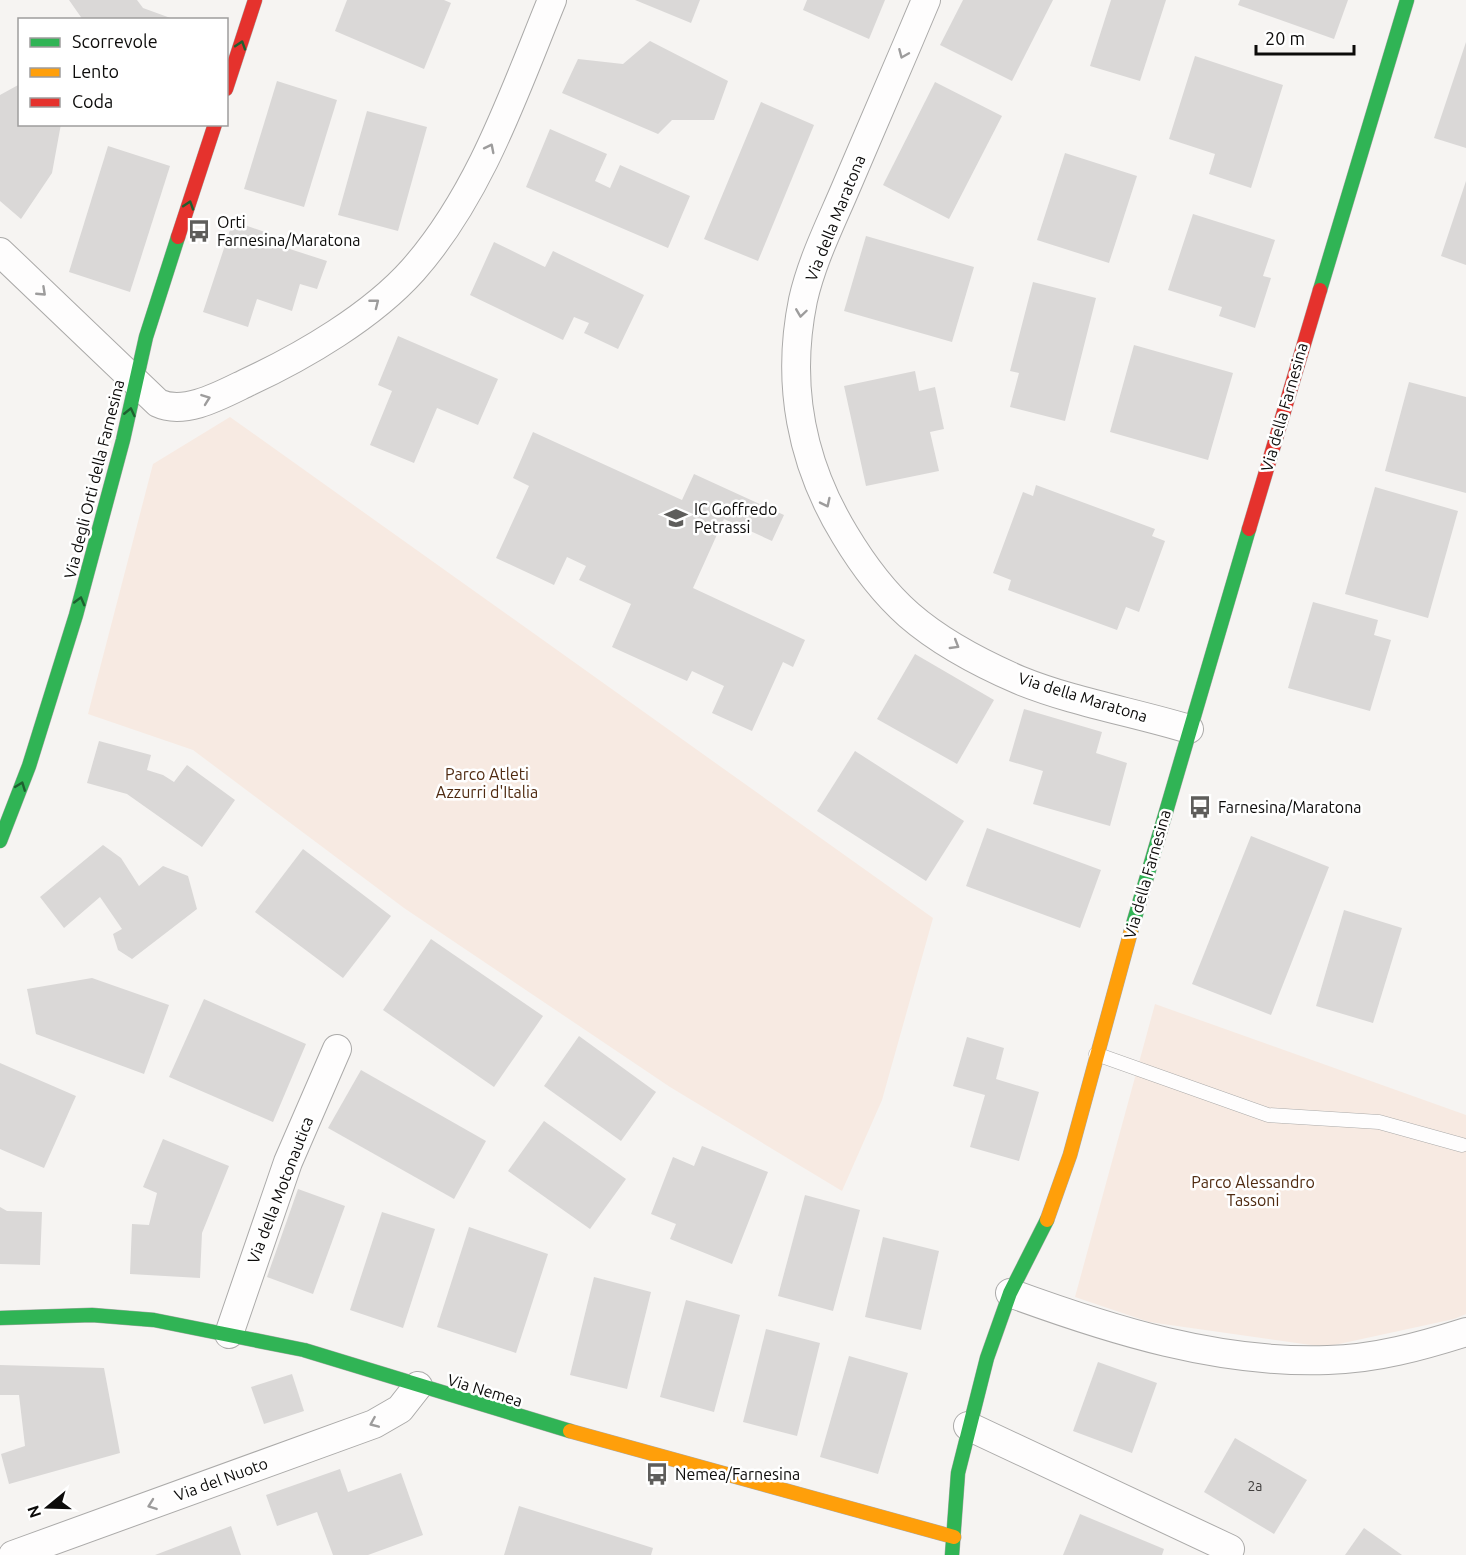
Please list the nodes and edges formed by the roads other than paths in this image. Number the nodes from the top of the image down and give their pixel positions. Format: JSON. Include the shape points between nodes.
{"nodes":[{"id":1,"x":255,"y":0,"type":"edge"},
{"id":2,"x":552,"y":0,"type":"edge"},
{"id":3,"x":926,"y":0,"type":"edge"},
{"id":4,"x":1407,"y":0,"type":"edge"},
{"id":5,"x":228,"y":83,"type":"edge"},
{"id":6,"x":214,"y":126,"type":"edge"},
{"id":7,"x":0,"y":252,"type":"edge"},
{"id":8,"x":136,"y":384,"type":"junction"},
{"id":9,"x":1189,"y":729,"type":"junction"},
{"id":10,"x":0,"y":841,"type":"edge"},
{"id":11,"x":337,"y":1049,"type":"dead end"},
{"id":12,"x":1096,"y":1054,"type":"junction"},
{"id":13,"x":1462,"y":1145,"type":"dead end"},
{"id":14,"x":1010,"y":1293,"type":"junction"},
{"id":15,"x":0,"y":1318,"type":"edge"},
{"id":16,"x":1466,"y":1332,"type":"edge"},
{"id":17,"x":229,"y":1334,"type":"junction"},
{"id":18,"x":418,"y":1386,"type":"junction"},
{"id":19,"x":968,"y":1426,"type":"junction"},
{"id":20,"x":954,"y":1537,"type":"junction"},
{"id":21,"x":1230,"y":1549,"type":"dead end"},
{"id":22,"x":13,"y":1555,"type":"edge"},
{"id":23,"x":952,"y":1555,"type":"edge"}],
"edges":[{"from":5,"to":1,"type":"street","one_way":true},
{"from":8,"to":2,"type":"street","one_way":true,"via":[[158,403],[173,408],[219,395],[305,352],[378,302],[411,272],[445,229],[492,145]]},
{"from":3,"to":9,"type":"street","name":"Via della Maratona","one_way":true,"via":[[826,233],[803,300],[796,384],[800,425],[812,469],[833,516],[859,559],[899,606],[930,630],[1020,680]]},
{"from":4,"to":9,"type":"street","name":"Via della Farnesina"},
{"from":8,"to":6,"type":"street","name":"Via degli Orti della Farnesina","one_way":true,"via":[[146,337]]},
{"from":7,"to":8,"type":"street","one_way":true},
{"from":10,"to":8,"type":"street","name":"Via degli Orti della Farnesina","one_way":true,"via":[[29,766],[76,615]]},
{"from":9,"to":12,"type":"street","name":"Via della Farnesina"},
{"from":11,"to":17,"type":"street","name":"Via della Motonautica","via":[[288,1162]]},
{"from":12,"to":13,"type":"lane","via":[[1268,1115],[1379,1122]]},
{"from":12,"to":14,"type":"street","name":"Via della Farnesina","via":[[1054,1203]]},
{"from":14,"to":16,"type":"street","via":[[1160,1341],[1272,1359],[1366,1356]]},
{"from":14,"to":19,"type":"street","name":"Via della Farnesina"},
{"from":15,"to":17,"type":"street","name":"Via Nemea","via":[[124,1317]]},
{"from":17,"to":18,"type":"street","name":"Via Nemea","via":[[304,1350]]},
{"from":18,"to":20,"type":"street","name":"Via Nemea","via":[[540,1424]]},
{"from":18,"to":22,"type":"street","name":"Via del Nuoto","one_way":true,"via":[[400,1410],[374,1424]]},
{"from":19,"to":20,"type":"street","name":"Via della Farnesina","via":[[958,1473]]},
{"from":19,"to":21,"type":"street"},
{"from":20,"to":23,"type":"street"}]}
